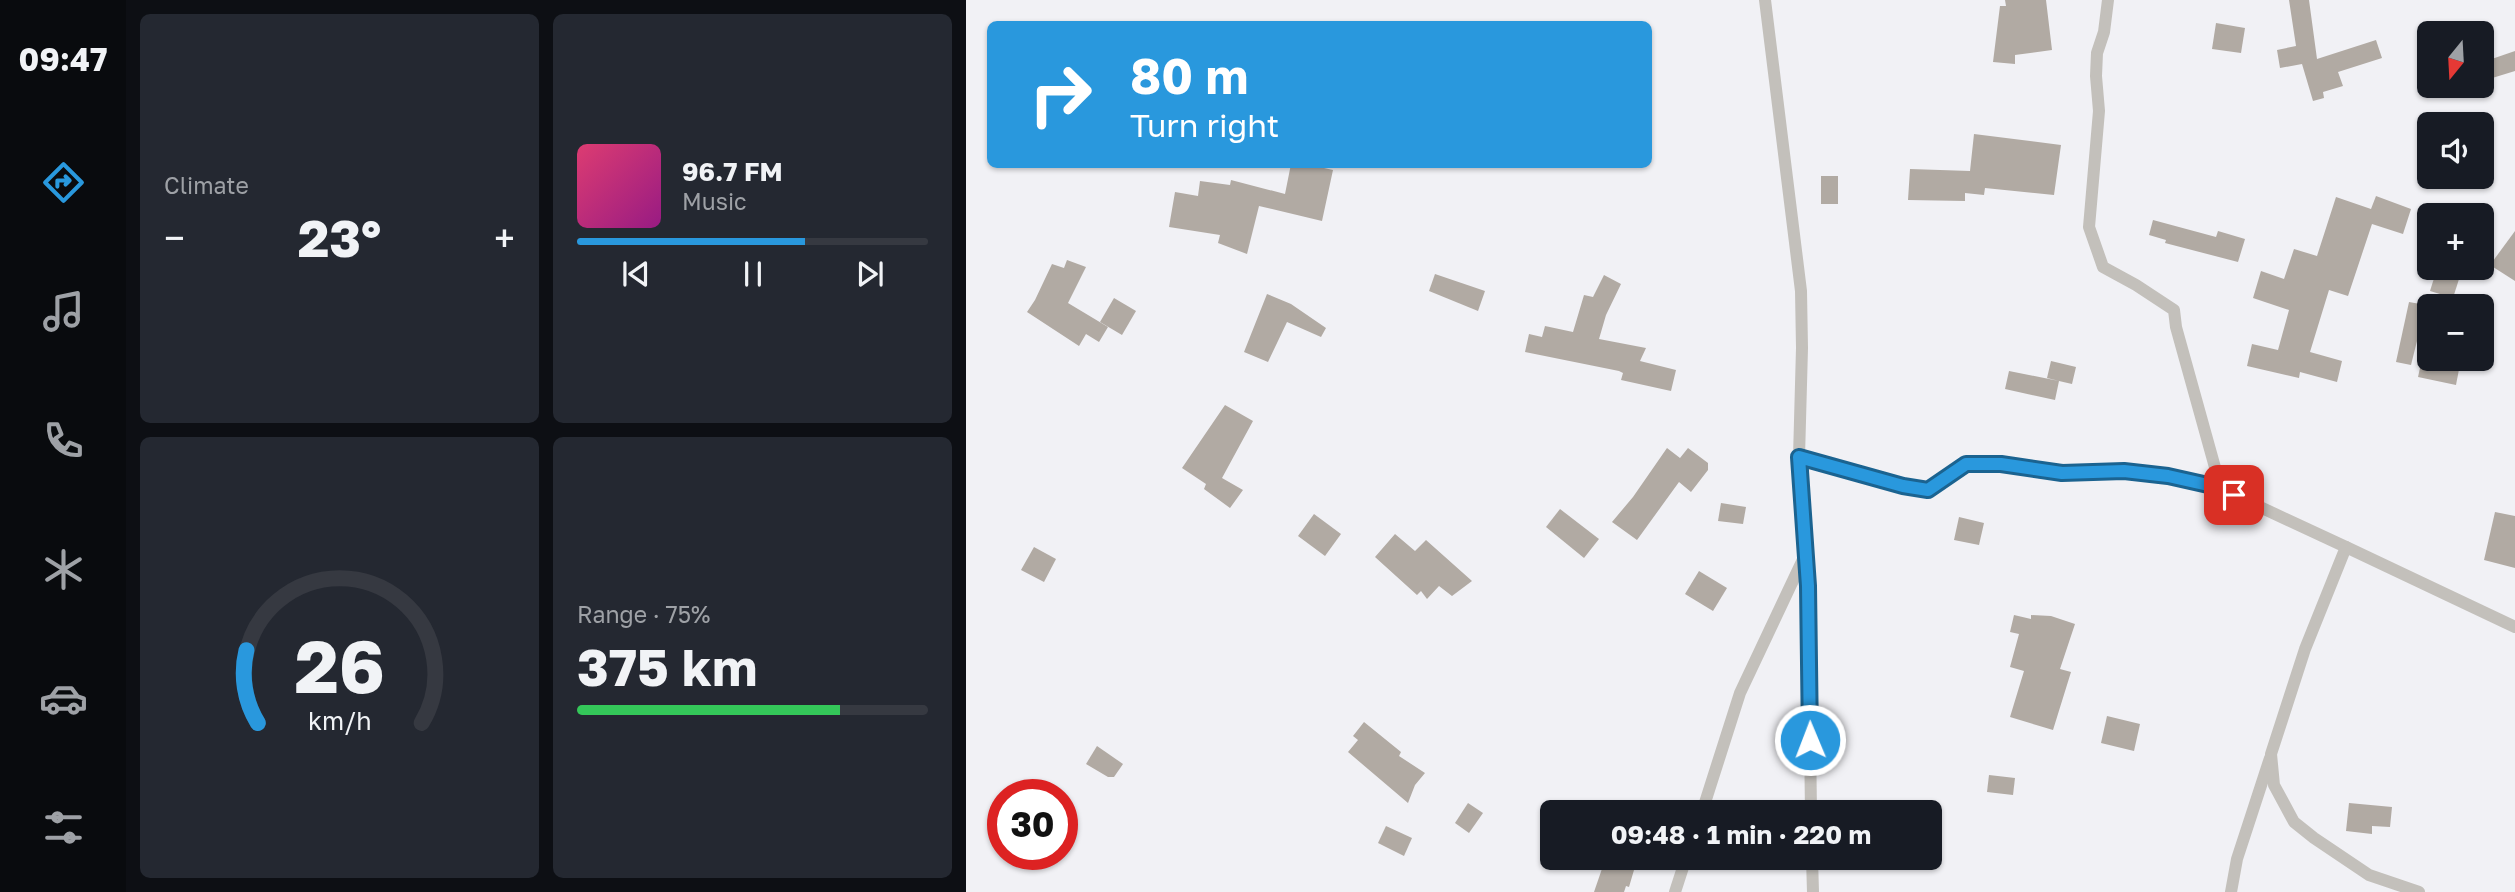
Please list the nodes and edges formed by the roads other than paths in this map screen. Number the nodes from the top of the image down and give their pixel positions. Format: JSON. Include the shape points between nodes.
{"nodes":[{"id":1,"x":1765,"y":0,"type":"edge"},
{"id":2,"x":2108,"y":0,"type":"edge"},
{"id":3,"x":1799,"y":457,"type":"junction"},
{"id":4,"x":2217,"y":487,"type":"junction"},
{"id":5,"x":2346,"y":547,"type":"junction"},
{"id":6,"x":1807,"y":551,"type":"junction"},
{"id":7,"x":2515,"y":627,"type":"edge"},
{"id":8,"x":2271,"y":754,"type":"junction"},
{"id":9,"x":1706,"y":800,"type":"edge"},
{"id":10,"x":1811,"y":800,"type":"edge"},
{"id":11,"x":1682,"y":870,"type":"edge"},
{"id":12,"x":1812,"y":870,"type":"edge"},
{"id":13,"x":1675,"y":892,"type":"edge"},
{"id":14,"x":1813,"y":892,"type":"edge"},
{"id":15,"x":2231,"y":892,"type":"edge"},
{"id":16,"x":2419,"y":892,"type":"edge"}],
"edges":[{"from":1,"to":3,"type":"street","via":[[1801,291]]},
{"from":2,"to":4,"type":"street","via":[[2097,53],[2099,111],[2089,227],[2103,267],[2175,310]]},
{"from":3,"to":4,"type":"street","via":[[1928,490],[1966,464],[2062,473],[2124,471]]},
{"from":3,"to":6,"type":"street"},
{"from":4,"to":5,"type":"street"},
{"from":5,"to":7,"type":"street"},
{"from":5,"to":8,"type":"street","via":[[2305,649]]},
{"from":6,"to":9,"type":"street","via":[[1740,693]]},
{"from":6,"to":10,"type":"street"},
{"from":8,"to":15,"type":"street"},
{"from":8,"to":16,"type":"street","via":[[2274,785],[2294,821],[2369,875]]},
{"from":11,"to":13,"type":"street"},
{"from":12,"to":14,"type":"street"}]}
